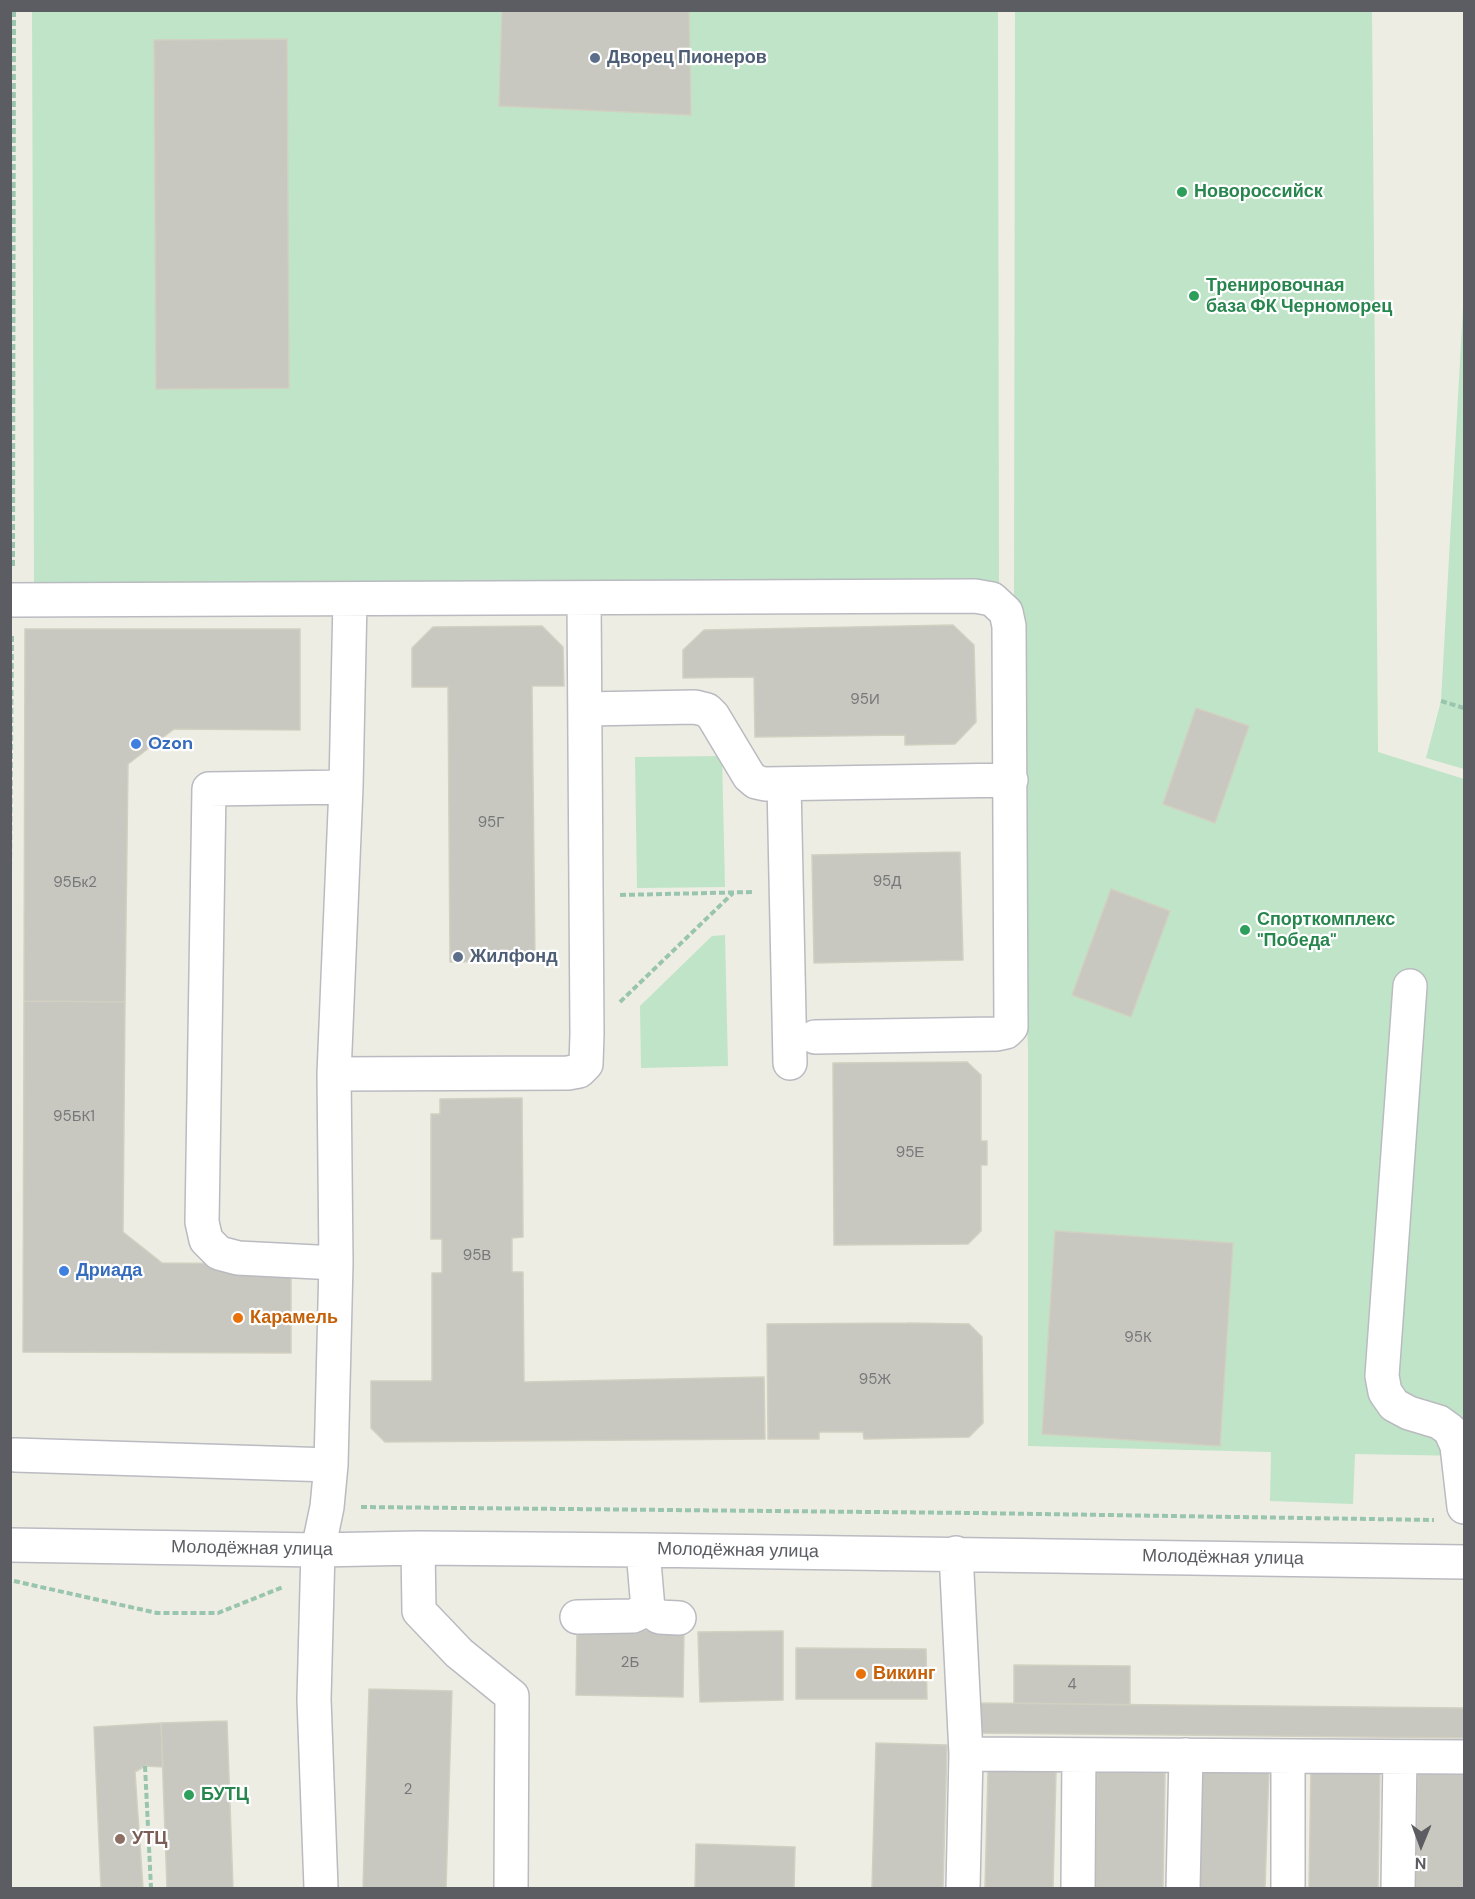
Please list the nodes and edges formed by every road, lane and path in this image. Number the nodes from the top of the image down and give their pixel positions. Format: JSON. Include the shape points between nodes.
{"nodes":[{"id":1,"x":14,"y":10,"type":"edge"},
{"id":2,"x":584,"y":598,"type":"junction"},
{"id":3,"x":350,"y":599,"type":"junction"},
{"id":4,"x":11,"y":600,"type":"edge"},
{"id":5,"x":1441,"y":700,"type":"dead end"},
{"id":6,"x":1464,"y":708,"type":"edge"},
{"id":7,"x":585,"y":709,"type":"junction"},
{"id":8,"x":1011,"y":780,"type":"junction"},
{"id":9,"x":784,"y":784,"type":"junction"},
{"id":10,"x":346,"y":787,"type":"junction"},
{"id":11,"x":10,"y":876,"type":"edge"},
{"id":12,"x":786,"y":892,"type":"junction"},
{"id":13,"x":733,"y":893,"type":"junction"},
{"id":14,"x":586,"y":895,"type":"junction"},
{"id":15,"x":1410,"y":986,"type":"dead end"},
{"id":16,"x":587,"y":1034,"type":"junction"},
{"id":17,"x":815,"y":1037,"type":"dead end"},
{"id":18,"x":790,"y":1062,"type":"dead end"},
{"id":19,"x":334,"y":1074,"type":"junction"},
{"id":20,"x":336,"y":1263,"type":"junction"},
{"id":21,"x":15,"y":1455,"type":"dead end"},
{"id":22,"x":331,"y":1465,"type":"junction"},
{"id":23,"x":327,"y":1507,"type":"junction"},
{"id":24,"x":1453,"y":1514,"type":"edge"},
{"id":25,"x":10,"y":1545,"type":"edge"},
{"id":26,"x":418,"y":1548,"type":"junction"},
{"id":27,"x":643,"y":1550,"type":"junction"},
{"id":28,"x":956,"y":1553,"type":"junction"},
{"id":29,"x":318,"y":1562,"type":"junction"},
{"id":30,"x":1464,"y":1562,"type":"edge"},
{"id":31,"x":10,"y":1580,"type":"edge"},
{"id":32,"x":10,"y":1590,"type":"edge"},
{"id":33,"x":648,"y":1609,"type":"junction"},
{"id":34,"x":11,"y":1616,"type":"edge"},
{"id":35,"x":577,"y":1617,"type":"dead end"},
{"id":36,"x":679,"y":1618,"type":"dead end"},
{"id":37,"x":966,"y":1754,"type":"junction"},
{"id":38,"x":1079,"y":1755,"type":"junction"},
{"id":39,"x":1186,"y":1755,"type":"junction"},
{"id":40,"x":1288,"y":1756,"type":"junction"},
{"id":41,"x":1400,"y":1757,"type":"junction"},
{"id":42,"x":1464,"y":1757,"type":"edge"},
{"id":43,"x":145,"y":1766,"type":"dead end"},
{"id":44,"x":10,"y":1784,"type":"edge"},
{"id":45,"x":151,"y":1888,"type":"edge"},
{"id":46,"x":321,"y":1888,"type":"edge"},
{"id":47,"x":511,"y":1888,"type":"edge"},
{"id":48,"x":963,"y":1888,"type":"edge"},
{"id":49,"x":1078,"y":1888,"type":"edge"},
{"id":50,"x":1183,"y":1888,"type":"edge"},
{"id":51,"x":1288,"y":1888,"type":"edge"},
{"id":52,"x":1398,"y":1888,"type":"edge"}],
"edges":[{"from":1,"to":4,"type":"path"},
{"from":2,"to":3,"type":"street"},
{"from":2,"to":7,"type":"street"},
{"from":2,"to":8,"type":"street","via":[[993,599],[1005,612],[1009,626]]},
{"from":3,"to":4,"type":"street"},
{"from":3,"to":10,"type":"street"},
{"from":4,"to":11,"type":"path"},
{"from":5,"to":6,"type":"path"},
{"from":7,"to":9,"type":"street","via":[[707,710],[756,783]]},
{"from":7,"to":14,"type":"street"},
{"from":8,"to":9,"type":"street"},
{"from":8,"to":17,"type":"street","via":[[1011,1027],[997,1034]]},
{"from":9,"to":12,"type":"street"},
{"from":10,"to":19,"type":"street"},
{"from":10,"to":20,"type":"street","via":[[209,789],[202,1222],[206,1240],[219,1253],[238,1258]]},
{"from":12,"to":13,"type":"path"},
{"from":12,"to":18,"type":"street"},
{"from":13,"to":14,"type":"path"},
{"from":13,"to":16,"type":"path"},
{"from":14,"to":16,"type":"street"},
{"from":15,"to":24,"type":"street","via":[[1382,1376],[1385,1392],[1394,1405],[1439,1422],[1450,1431],[1457,1446]]},
{"from":16,"to":19,"type":"street","via":[[586,1064],[579,1071],[568,1073]]},
{"from":19,"to":20,"type":"street"},
{"from":20,"to":22,"type":"street"},
{"from":21,"to":22,"type":"street"},
{"from":22,"to":23,"type":"street"},
{"from":23,"to":24,"type":"path"},
{"from":23,"to":29,"type":"street"},
{"from":25,"to":29,"type":"street","name":"Молодёжная улица"},
{"from":26,"to":27,"type":"street","name":"Молодёжная улица"},
{"from":26,"to":29,"type":"street","name":"Молодёжная улица"},
{"from":26,"to":47,"type":"street","via":[[419,1611],[459,1653],[512,1696]]},
{"from":27,"to":28,"type":"street","name":"Молодёжная улица"},
{"from":27,"to":33,"type":"street"},
{"from":28,"to":30,"type":"street","name":"Молодёжная улица"},
{"from":28,"to":37,"type":"street"},
{"from":29,"to":31,"type":"path","via":[[218,1613],[157,1613]]},
{"from":29,"to":46,"type":"street","via":[[314,1699]]},
{"from":32,"to":34,"type":"path"},
{"from":33,"to":35,"type":"street","via":[[633,1616]]},
{"from":33,"to":36,"type":"street","via":[[659,1617]]},
{"from":34,"to":44,"type":"path"},
{"from":37,"to":38,"type":"street"},
{"from":37,"to":48,"type":"street"},
{"from":38,"to":39,"type":"street"},
{"from":38,"to":49,"type":"street"},
{"from":39,"to":40,"type":"street"},
{"from":39,"to":50,"type":"street"},
{"from":40,"to":41,"type":"street"},
{"from":40,"to":51,"type":"street"},
{"from":41,"to":42,"type":"street"},
{"from":41,"to":52,"type":"street"},
{"from":43,"to":45,"type":"path"}]}
